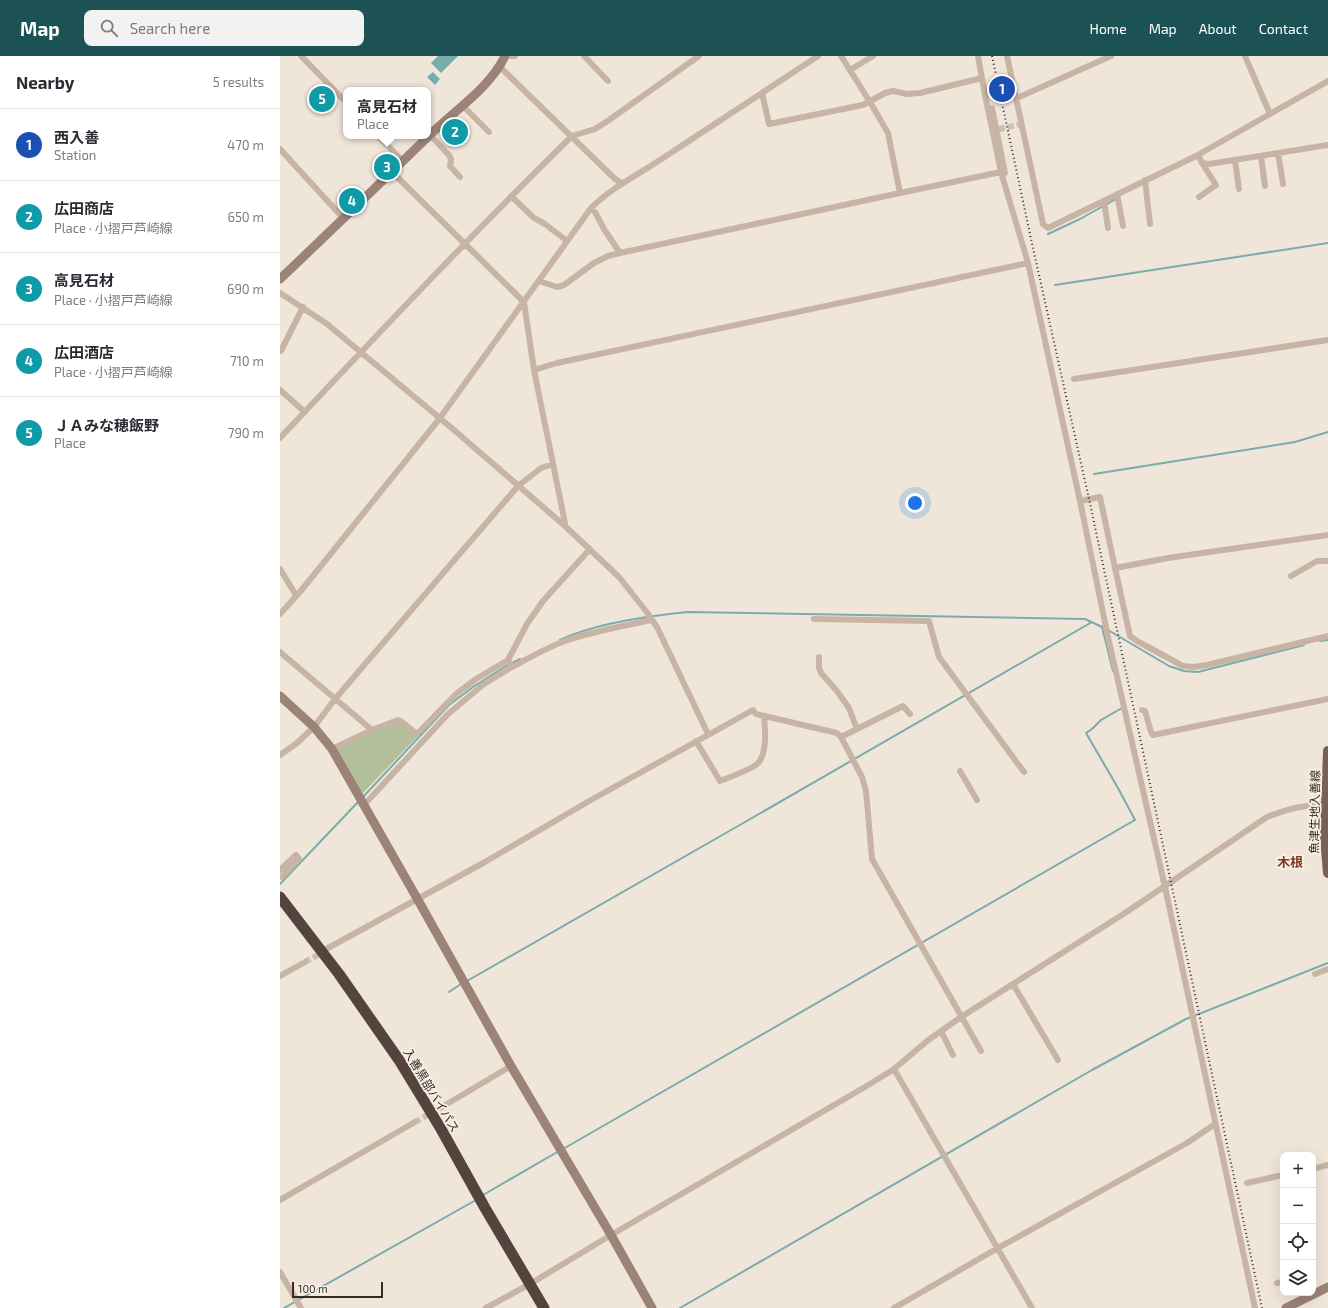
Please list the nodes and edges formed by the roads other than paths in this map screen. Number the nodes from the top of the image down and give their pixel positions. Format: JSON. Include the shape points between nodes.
{"nodes":[{"id":1,"x":301,"y":56,"type":"edge"},
{"id":2,"x":505,"y":56,"type":"edge"},
{"id":3,"x":511,"y":56,"type":"edge"},
{"id":4,"x":515,"y":56,"type":"edge"},
{"id":5,"x":584,"y":56,"type":"edge"},
{"id":6,"x":699,"y":56,"type":"edge"},
{"id":7,"x":818,"y":56,"type":"edge"},
{"id":8,"x":841,"y":56,"type":"edge"},
{"id":9,"x":874,"y":56,"type":"edge"},
{"id":10,"x":978,"y":56,"type":"edge"},
{"id":11,"x":1008,"y":56,"type":"edge"},
{"id":12,"x":1111,"y":56,"type":"edge"},
{"id":13,"x":1245,"y":56,"type":"edge"},
{"id":14,"x":500,"y":67,"type":"junction"},
{"id":15,"x":850,"y":70,"type":"junction"},
{"id":16,"x":982,"y":78,"type":"junction"},
{"id":17,"x":608,"y":81,"type":"dead end"},
{"id":18,"x":1328,"y":81,"type":"edge"},
{"id":19,"x":762,"y":93,"type":"junction"},
{"id":20,"x":985,"y":95,"type":"junction"},
{"id":21,"x":1016,"y":98,"type":"junction"},
{"id":22,"x":343,"y":99,"type":"edge"},
{"id":23,"x":870,"y":102,"type":"junction"},
{"id":24,"x":462,"y":105,"type":"junction"},
{"id":25,"x":1270,"y":114,"type":"junction"},
{"id":26,"x":489,"y":132,"type":"dead end"},
{"id":27,"x":431,"y":134,"type":"edge"},
{"id":28,"x":431,"y":136,"type":"edge"},
{"id":29,"x":572,"y":136,"type":"junction"},
{"id":30,"x":381,"y":139,"type":"edge"},
{"id":31,"x":426,"y":139,"type":"edge"},
{"id":32,"x":1328,"y":146,"type":"edge"},
{"id":33,"x":280,"y":149,"type":"edge"},
{"id":34,"x":1278,"y":153,"type":"junction"},
{"id":35,"x":1198,"y":154,"type":"junction"},
{"id":36,"x":1261,"y":156,"type":"junction"},
{"id":37,"x":1235,"y":160,"type":"junction"},
{"id":38,"x":403,"y":161,"type":"junction"},
{"id":39,"x":1202,"y":163,"type":"junction"},
{"id":40,"x":392,"y":172,"type":"junction"},
{"id":41,"x":1001,"y":172,"type":"junction"},
{"id":42,"x":460,"y":177,"type":"dead end"},
{"id":43,"x":1145,"y":180,"type":"junction"},
{"id":44,"x":621,"y":183,"type":"junction"},
{"id":45,"x":1283,"y":184,"type":"dead end"},
{"id":46,"x":1265,"y":186,"type":"dead end"},
{"id":47,"x":1239,"y":190,"type":"dead end"},
{"id":48,"x":1006,"y":191,"type":"junction"},
{"id":49,"x":900,"y":193,"type":"junction"},
{"id":50,"x":1118,"y":194,"type":"junction"},
{"id":51,"x":511,"y":196,"type":"junction"},
{"id":52,"x":1199,"y":197,"type":"dead end"},
{"id":53,"x":1104,"y":201,"type":"junction"},
{"id":54,"x":591,"y":208,"type":"junction"},
{"id":55,"x":343,"y":218,"type":"junction"},
{"id":56,"x":1150,"y":224,"type":"dead end"},
{"id":57,"x":1123,"y":226,"type":"dead end"},
{"id":58,"x":1108,"y":228,"type":"dead end"},
{"id":59,"x":567,"y":241,"type":"junction"},
{"id":60,"x":465,"y":243,"type":"junction"},
{"id":61,"x":620,"y":253,"type":"junction"},
{"id":62,"x":1028,"y":263,"type":"junction"},
{"id":63,"x":280,"y":279,"type":"edge"},
{"id":64,"x":539,"y":281,"type":"junction"},
{"id":65,"x":280,"y":293,"type":"edge"},
{"id":66,"x":524,"y":302,"type":"junction"},
{"id":67,"x":303,"y":308,"type":"junction"},
{"id":68,"x":1328,"y":340,"type":"edge"},
{"id":69,"x":281,"y":351,"type":"edge"},
{"id":70,"x":360,"y":352,"type":"junction"},
{"id":71,"x":534,"y":370,"type":"junction"},
{"id":72,"x":1074,"y":378,"type":"dead end"},
{"id":73,"x":280,"y":390,"type":"edge"},
{"id":74,"x":305,"y":412,"type":"junction"},
{"id":75,"x":440,"y":418,"type":"junction"},
{"id":76,"x":280,"y":438,"type":"edge"},
{"id":77,"x":553,"y":464,"type":"junction"},
{"id":78,"x":518,"y":486,"type":"junction"},
{"id":79,"x":1080,"y":501,"type":"junction"},
{"id":80,"x":565,"y":526,"type":"junction"},
{"id":81,"x":1328,"y":536,"type":"edge"},
{"id":82,"x":590,"y":549,"type":"junction"},
{"id":83,"x":1328,"y":561,"type":"edge"},
{"id":84,"x":1115,"y":568,"type":"junction"},
{"id":85,"x":280,"y":569,"type":"edge"},
{"id":86,"x":1291,"y":576,"type":"dead end"},
{"id":87,"x":296,"y":595,"type":"junction"},
{"id":88,"x":280,"y":614,"type":"edge"},
{"id":89,"x":814,"y":619,"type":"dead end"},
{"id":90,"x":652,"y":620,"type":"junction"},
{"id":91,"x":1328,"y":636,"type":"edge"},
{"id":92,"x":280,"y":652,"type":"edge"},
{"id":93,"x":819,"y":657,"type":"dead end"},
{"id":94,"x":508,"y":660,"type":"junction"},
{"id":95,"x":512,"y":667,"type":"junction"},
{"id":96,"x":280,"y":696,"type":"edge"},
{"id":97,"x":335,"y":699,"type":"junction"},
{"id":98,"x":1328,"y":699,"type":"edge"},
{"id":99,"x":1142,"y":710,"type":"dead end"},
{"id":100,"x":910,"y":714,"type":"dead end"},
{"id":101,"x":764,"y":716,"type":"junction"},
{"id":102,"x":314,"y":727,"type":"junction"},
{"id":103,"x":857,"y":729,"type":"junction"},
{"id":104,"x":372,"y":730,"type":"junction"},
{"id":105,"x":708,"y":734,"type":"junction"},
{"id":106,"x":841,"y":737,"type":"junction"},
{"id":107,"x":696,"y":742,"type":"junction"},
{"id":108,"x":332,"y":749,"type":"junction"},
{"id":109,"x":1328,"y":751,"type":"edge"},
{"id":110,"x":280,"y":755,"type":"edge"},
{"id":111,"x":960,"y":771,"type":"dead end"},
{"id":112,"x":1024,"y":772,"type":"dead end"},
{"id":113,"x":977,"y":800,"type":"dead end"},
{"id":114,"x":364,"y":805,"type":"junction"},
{"id":115,"x":1327,"y":807,"type":"edge"},
{"id":116,"x":280,"y":870,"type":"edge"},
{"id":117,"x":1328,"y":873,"type":"edge"},
{"id":118,"x":282,"y":877,"type":"dead end"},
{"id":119,"x":1165,"y":886,"type":"junction"},
{"id":120,"x":280,"y":897,"type":"edge"},
{"id":121,"x":418,"y":900,"type":"junction"},
{"id":122,"x":328,"y":948,"type":"tunnel mouth"},
{"id":123,"x":305,"y":962,"type":"tunnel mouth"},
{"id":124,"x":1328,"y":969,"type":"edge"},
{"id":125,"x":1315,"y":974,"type":"dead end"},
{"id":126,"x":280,"y":976,"type":"edge"},
{"id":127,"x":1013,"y":984,"type":"junction"},
{"id":128,"x":961,"y":1017,"type":"junction"},
{"id":129,"x":941,"y":1031,"type":"junction"},
{"id":130,"x":981,"y":1050,"type":"dead end"},
{"id":131,"x":953,"y":1055,"type":"dead end"},
{"id":132,"x":1058,"y":1060,"type":"dead end"},
{"id":133,"x":511,"y":1066,"type":"junction"},
{"id":134,"x":894,"y":1069,"type":"junction"},
{"id":135,"x":442,"y":1107,"type":"tunnel mouth"},
{"id":136,"x":415,"y":1122,"type":"tunnel mouth"},
{"id":137,"x":1215,"y":1124,"type":"junction"},
{"id":138,"x":1328,"y":1165,"type":"edge"},
{"id":139,"x":1316,"y":1168,"type":"edge"},
{"id":140,"x":1280,"y":1176,"type":"edge"},
{"id":141,"x":1247,"y":1183,"type":"dead end"},
{"id":142,"x":280,"y":1200,"type":"edge"},
{"id":143,"x":611,"y":1235,"type":"junction"},
{"id":144,"x":998,"y":1248,"type":"junction"},
{"id":145,"x":280,"y":1272,"type":"edge"},
{"id":146,"x":530,"y":1284,"type":"junction"},
{"id":147,"x":1328,"y":1286,"type":"edge"},
{"id":148,"x":1316,"y":1291,"type":"edge"},
{"id":149,"x":1307,"y":1296,"type":"edge"},
{"id":150,"x":301,"y":1308,"type":"edge"},
{"id":151,"x":486,"y":1308,"type":"edge"},
{"id":152,"x":544,"y":1308,"type":"edge"},
{"id":153,"x":652,"y":1308,"type":"edge"},
{"id":154,"x":894,"y":1308,"type":"edge"},
{"id":155,"x":1032,"y":1308,"type":"edge"},
{"id":156,"x":1255,"y":1308,"type":"edge"},
{"id":157,"x":1286,"y":1308,"type":"edge"}],
"edges":[{"from":1,"to":22,"type":"street"},
{"from":2,"to":14,"type":"street"},
{"from":3,"to":4,"type":"street"},
{"from":5,"to":17,"type":"street"},
{"from":6,"to":29,"type":"street","via":[[595,129]]},
{"from":7,"to":19,"type":"street"},
{"from":8,"to":15,"type":"street"},
{"from":9,"to":15,"type":"street"},
{"from":10,"to":16,"type":"street"},
{"from":11,"to":21,"type":"street"},
{"from":12,"to":21,"type":"street"},
{"from":13,"to":25,"type":"street"},
{"from":14,"to":24,"type":"street"},
{"from":14,"to":29,"type":"street"},
{"from":15,"to":23,"type":"street"},
{"from":16,"to":20,"type":"street"},
{"from":16,"to":23,"type":"street","via":[[920,93],[893,91]]},
{"from":18,"to":25,"type":"street"},
{"from":19,"to":23,"type":"street","via":[[769,124]]},
{"from":19,"to":44,"type":"street"},
{"from":20,"to":41,"type":"street"},
{"from":20,"to":48,"type":"street","via":[[989,97],[998,129],[1008,186]]},
{"from":21,"to":53,"type":"street","via":[[1043,224],[1048,228]]},
{"from":23,"to":49,"type":"street","via":[[888,133]]},
{"from":24,"to":26,"type":"street"},
{"from":24,"to":27,"type":"street"},
{"from":25,"to":35,"type":"street"},
{"from":28,"to":42,"type":"street","via":[[449,155],[450,166]]},
{"from":29,"to":44,"type":"street"},
{"from":29,"to":51,"type":"street"},
{"from":30,"to":38,"type":"street"},
{"from":31,"to":38,"type":"street"},
{"from":32,"to":34,"type":"street"},
{"from":33,"to":55,"type":"street"},
{"from":34,"to":36,"type":"street"},
{"from":34,"to":45,"type":"street"},
{"from":35,"to":39,"type":"street"},
{"from":35,"to":43,"type":"street"},
{"from":36,"to":37,"type":"street"},
{"from":36,"to":46,"type":"street"},
{"from":37,"to":39,"type":"street"},
{"from":37,"to":47,"type":"street"},
{"from":38,"to":40,"type":"street"},
{"from":39,"to":52,"type":"street","via":[[1216,185]]},
{"from":40,"to":55,"type":"street"},
{"from":40,"to":60,"type":"street"},
{"from":41,"to":48,"type":"street"},
{"from":41,"to":49,"type":"street"},
{"from":43,"to":50,"type":"street"},
{"from":43,"to":56,"type":"street"},
{"from":44,"to":54,"type":"street"},
{"from":48,"to":62,"type":"street"},
{"from":49,"to":61,"type":"street"},
{"from":50,"to":53,"type":"street"},
{"from":50,"to":57,"type":"street"},
{"from":51,"to":59,"type":"street","via":[[534,218]]},
{"from":51,"to":60,"type":"street"},
{"from":53,"to":58,"type":"street"},
{"from":54,"to":59,"type":"street"},
{"from":54,"to":61,"type":"street"},
{"from":55,"to":63,"type":"street"},
{"from":59,"to":64,"type":"street"},
{"from":60,"to":66,"type":"street"},
{"from":60,"to":70,"type":"street"},
{"from":61,"to":64,"type":"street","via":[[594,263],[564,285],[557,287]]},
{"from":62,"to":71,"type":"street"},
{"from":62,"to":79,"type":"street"},
{"from":64,"to":66,"type":"street"},
{"from":65,"to":67,"type":"street"},
{"from":66,"to":71,"type":"street"},
{"from":66,"to":75,"type":"street"},
{"from":67,"to":69,"type":"street"},
{"from":67,"to":70,"type":"street"},
{"from":68,"to":72,"type":"street"},
{"from":70,"to":74,"type":"street"},
{"from":70,"to":75,"type":"street"},
{"from":71,"to":77,"type":"street"},
{"from":73,"to":74,"type":"street"},
{"from":74,"to":76,"type":"street"},
{"from":75,"to":78,"type":"street"},
{"from":75,"to":87,"type":"street"},
{"from":77,"to":78,"type":"street","via":[[541,468]]},
{"from":77,"to":80,"type":"street"},
{"from":78,"to":80,"type":"street"},
{"from":78,"to":97,"type":"street"},
{"from":79,"to":84,"type":"street","via":[[1100,497]]},
{"from":79,"to":119,"type":"street"},
{"from":80,"to":82,"type":"street"},
{"from":81,"to":84,"type":"street","via":[[1168,558]]},
{"from":82,"to":90,"type":"street","via":[[619,577]]},
{"from":82,"to":94,"type":"street","via":[[543,601],[527,624]]},
{"from":83,"to":86,"type":"street","via":[[1317,561]]},
{"from":84,"to":91,"type":"street","via":[[1130,636],[1183,666],[1207,665]]},
{"from":85,"to":87,"type":"street"},
{"from":87,"to":88,"type":"street"},
{"from":89,"to":112,"type":"street","via":[[929,621],[939,657]]},
{"from":90,"to":95,"type":"street","via":[[565,641]]},
{"from":90,"to":105,"type":"street"},
{"from":92,"to":97,"type":"street"},
{"from":93,"to":103,"type":"street","via":[[821,674],[849,708]]},
{"from":94,"to":95,"type":"street"},
{"from":94,"to":104,"type":"street","via":[[456,694],[417,734],[398,720]]},
{"from":95,"to":114,"type":"street","via":[[484,684],[448,714]]},
{"from":96,"to":102,"type":"street"},
{"from":97,"to":102,"type":"street"},
{"from":97,"to":104,"type":"street"},
{"from":98,"to":99,"type":"street","via":[[1153,735],[1145,711]]},
{"from":100,"to":103,"type":"street","via":[[903,706]]},
{"from":101,"to":105,"type":"street","via":[[756,714],[753,710]]},
{"from":101,"to":106,"type":"street","via":[[837,733]]},
{"from":101,"to":107,"type":"street","via":[[766,738],[757,764],[720,782]]},
{"from":102,"to":108,"type":"street"},
{"from":102,"to":110,"type":"street"},
{"from":103,"to":106,"type":"street"},
{"from":104,"to":108,"type":"street"},
{"from":105,"to":107,"type":"street"},
{"from":106,"to":128,"type":"street","via":[[862,777],[866,791],[872,859]]},
{"from":107,"to":121,"type":"street"},
{"from":108,"to":114,"type":"street"},
{"from":109,"to":115,"type":"main road","name":"魚津生地入善線"},
{"from":111,"to":113,"type":"street"},
{"from":114,"to":121,"type":"street"},
{"from":115,"to":117,"type":"main road","name":"魚津生地入善線"},
{"from":115,"to":119,"type":"street","via":[[1296,808],[1267,817]]},
{"from":116,"to":118,"type":"street","via":[[296,855],[299,859]]},
{"from":119,"to":127,"type":"street"},
{"from":119,"to":137,"type":"street"},
{"from":120,"to":146,"type":"highway","name":"入善黒部バイパス","via":[[339,974],[399,1060]]},
{"from":121,"to":122,"type":"street"},
{"from":121,"to":133,"type":"street"},
{"from":123,"to":126,"type":"street"},
{"from":124,"to":125,"type":"street"},
{"from":127,"to":128,"type":"street"},
{"from":127,"to":132,"type":"street"},
{"from":128,"to":129,"type":"street"},
{"from":128,"to":130,"type":"street"},
{"from":129,"to":131,"type":"street"},
{"from":129,"to":134,"type":"street"},
{"from":133,"to":135,"type":"street"},
{"from":133,"to":143,"type":"street"},
{"from":134,"to":143,"type":"street"},
{"from":134,"to":144,"type":"street"},
{"from":136,"to":142,"type":"street"},
{"from":137,"to":144,"type":"street","via":[[1187,1143]]},
{"from":137,"to":156,"type":"street"},
{"from":138,"to":139,"type":"street"},
{"from":140,"to":141,"type":"street"},
{"from":143,"to":146,"type":"street"},
{"from":143,"to":153,"type":"street"},
{"from":144,"to":154,"type":"street"},
{"from":144,"to":155,"type":"street"},
{"from":145,"to":150,"type":"street"},
{"from":146,"to":151,"type":"street"},
{"from":146,"to":152,"type":"highway","name":"入善黒部バイパス"},
{"from":147,"to":148,"type":"street"},
{"from":149,"to":157,"type":"street"}]}
